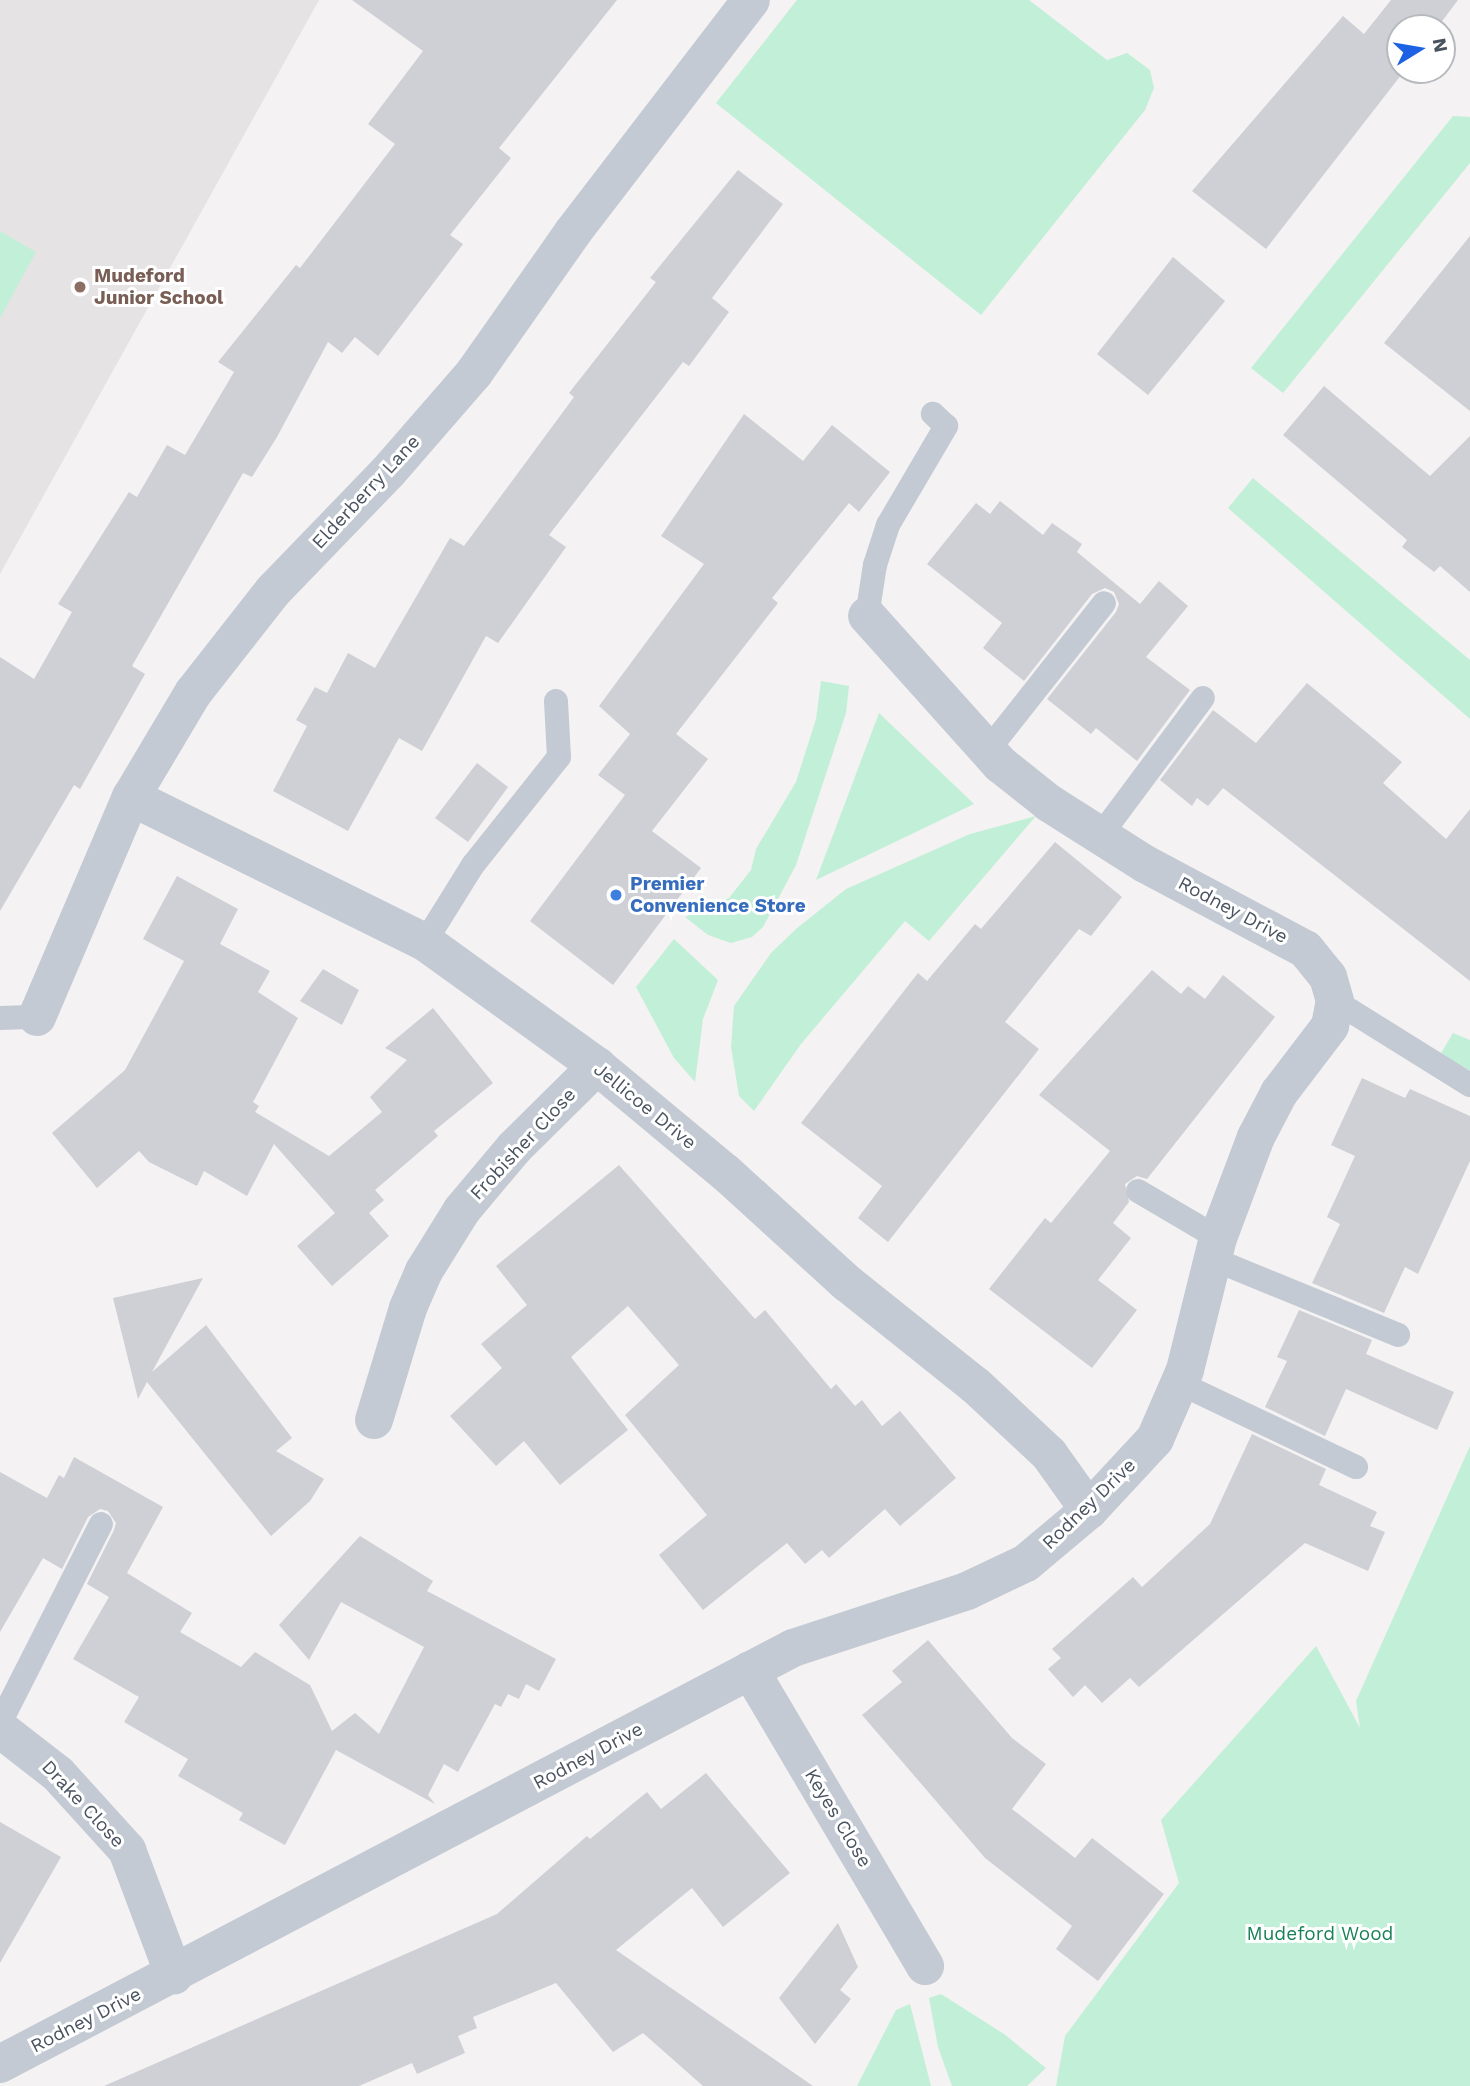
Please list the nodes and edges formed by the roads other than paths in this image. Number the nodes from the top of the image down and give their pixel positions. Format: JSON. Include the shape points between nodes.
{"nodes":[{"id":1,"x":751,"y":0,"type":"edge"},
{"id":2,"x":933,"y":414,"type":"dead end"},
{"id":3,"x":1104,"y":603,"type":"dead end"},
{"id":4,"x":867,"y":616,"type":"joint"},
{"id":5,"x":1203,"y":698,"type":"dead end"},
{"id":6,"x":555,"y":701,"type":"dead end"},
{"id":7,"x":988,"y":750,"type":"junction"},
{"id":8,"x":131,"y":797,"type":"junction"},
{"id":9,"x":1100,"y":836,"type":"junction"},
{"id":10,"x":425,"y":942,"type":"junction"},
{"id":11,"x":1335,"y":1002,"type":"junction"},
{"id":12,"x":18,"y":1017,"type":"edge"},
{"id":13,"x":597,"y":1066,"type":"junction"},
{"id":14,"x":1470,"y":1085,"type":"edge"},
{"id":15,"x":1138,"y":1191,"type":"dead end"},
{"id":16,"x":1216,"y":1248,"type":"junction"},
{"id":17,"x":1398,"y":1335,"type":"dead end"},
{"id":18,"x":1179,"y":1383,"type":"junction"},
{"id":19,"x":374,"y":1420,"type":"dead end"},
{"id":20,"x":1356,"y":1467,"type":"dead end"},
{"id":21,"x":1089,"y":1510,"type":"junction"},
{"id":22,"x":101,"y":1524,"type":"dead end"},
{"id":23,"x":750,"y":1670,"type":"junction"},
{"id":24,"x":0,"y":1723,"type":"edge"},
{"id":25,"x":0,"y":1729,"type":"edge"},
{"id":26,"x":925,"y":1966,"type":"dead end"},
{"id":27,"x":174,"y":1975,"type":"junction"},
{"id":28,"x":5,"y":2071,"type":"edge"}],
"edges":[{"from":1,"to":8,"type":"street","name":"Elderberry Lane","via":[[573,232],[474,373],[388,472],[273,591],[201,683]]},
{"from":2,"to":4,"type":"lane","via":[[946,426],[888,525],[875,565]]},
{"from":3,"to":7,"type":"lane"},
{"from":4,"to":7,"type":"street","name":"Rodney Drive"},
{"from":5,"to":9,"type":"lane"},
{"from":6,"to":10,"type":"lane","via":[[559,757],[473,865]]},
{"from":7,"to":9,"type":"street","name":"Rodney Drive","via":[[1049,803]]},
{"from":8,"to":10,"type":"street","name":"Jellicoe Drive"},
{"from":8,"to":12,"type":"street","name":"Elderberry Lane"},
{"from":9,"to":11,"type":"street","name":"Rodney Drive","via":[[1305,949],[1328,977]]},
{"from":10,"to":13,"type":"street","name":"Jellicoe Drive"},
{"from":11,"to":14,"type":"lane"},
{"from":11,"to":16,"type":"street","name":"Rodney Drive","via":[[1329,1026],[1279,1093],[1256,1138]]},
{"from":13,"to":19,"type":"street","name":"Frobisher Close","via":[[514,1148],[462,1210],[413,1296]]},
{"from":13,"to":21,"type":"street","name":"Jellicoe Drive","via":[[726,1173],[847,1283],[975,1385],[1049,1454]]},
{"from":15,"to":16,"type":"lane"},
{"from":16,"to":17,"type":"lane"},
{"from":16,"to":18,"type":"street","name":"Rodney Drive"},
{"from":18,"to":20,"type":"lane"},
{"from":18,"to":21,"type":"street","name":"Rodney Drive","via":[[1155,1439]]},
{"from":21,"to":23,"type":"street","name":"Rodney Drive","via":[[1026,1563],[967,1591],[793,1647]]},
{"from":22,"to":24,"type":"lane"},
{"from":23,"to":26,"type":"street","name":"Keyes Close"},
{"from":23,"to":27,"type":"street","name":"Rodney Drive"},
{"from":25,"to":27,"type":"street","name":"Drake Close","via":[[58,1774],[127,1850]]},
{"from":27,"to":28,"type":"street","name":"Rodney Drive"}]}
